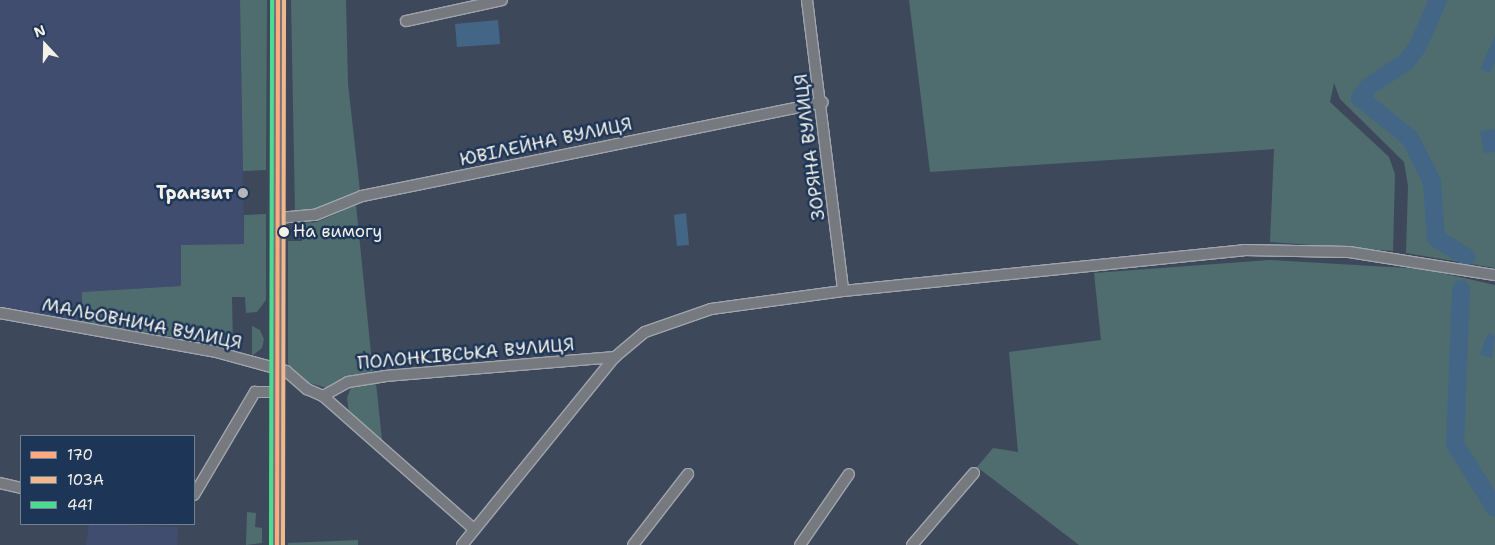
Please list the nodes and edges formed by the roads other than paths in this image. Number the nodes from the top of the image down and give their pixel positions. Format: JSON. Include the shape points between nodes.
{"nodes":[{"id":1,"x":278,"y":0,"type":"edge"},
{"id":2,"x":502,"y":0,"type":"edge"},
{"id":3,"x":807,"y":0,"type":"edge"},
{"id":4,"x":406,"y":21,"type":"dead end"},
{"id":5,"x":822,"y":102,"type":"junction"},
{"id":6,"x":278,"y":218,"type":"junction"},
{"id":7,"x":1495,"y":275,"type":"edge"},
{"id":8,"x":843,"y":291,"type":"junction"},
{"id":9,"x":0,"y":312,"type":"edge"},
{"id":10,"x":615,"y":357,"type":"junction"},
{"id":11,"x":277,"y":369,"type":"junction"},
{"id":12,"x":277,"y":392,"type":"junction"},
{"id":13,"x":323,"y":396,"type":"junction"},
{"id":14,"x":974,"y":473,"type":"dead end"},
{"id":15,"x":688,"y":474,"type":"dead end"},
{"id":16,"x":849,"y":474,"type":"dead end"},
{"id":17,"x":0,"y":483,"type":"edge"},
{"id":18,"x":20,"y":488,"type":"edge"},
{"id":19,"x":195,"y":493,"type":"edge"},
{"id":20,"x":474,"y":529,"type":"junction"},
{"id":21,"x":277,"y":545,"type":"edge"},
{"id":22,"x":462,"y":545,"type":"edge"},
{"id":23,"x":632,"y":545,"type":"edge"},
{"id":24,"x":800,"y":545,"type":"edge"},
{"id":25,"x":912,"y":545,"type":"edge"}],
"edges":[{"from":1,"to":6,"type":"main road"},
{"from":2,"to":4,"type":"street"},
{"from":3,"to":5,"type":"street","name":"ЗОРЯНА ВУЛИЦЯ"},
{"from":5,"to":6,"type":"street","name":"ЮВІЛЕЙНА ВУЛИЦЯ","via":[[362,196],[315,215]]},
{"from":5,"to":8,"type":"street","name":"ЗОРЯНА ВУЛИЦЯ"},
{"from":6,"to":11,"type":"main road"},
{"from":7,"to":8,"type":"street","via":[[1349,252],[1244,250]]},
{"from":8,"to":10,"type":"street","via":[[711,309],[645,332]]},
{"from":9,"to":11,"type":"street","name":"МАЛЬОВНИЧА ВУЛИЦЯ","via":[[216,352]]},
{"from":10,"to":13,"type":"street","name":"ПОЛОНКІВСЬКА ВУЛИЦЯ","via":[[385,376],[348,382]]},
{"from":10,"to":20,"type":"street"},
{"from":11,"to":12,"type":"main road"},
{"from":11,"to":13,"type":"street","name":"МАЛЬОВНИЧА ВУЛИЦЯ","via":[[286,371],[307,389]]},
{"from":12,"to":19,"type":"street","via":[[255,392]]},
{"from":12,"to":21,"type":"main road"},
{"from":13,"to":20,"type":"street","name":"МАЛЬОВНИЧА ВУЛИЦЯ"},
{"from":14,"to":25,"type":"street"},
{"from":15,"to":23,"type":"street"},
{"from":16,"to":24,"type":"street"},
{"from":17,"to":18,"type":"street"},
{"from":20,"to":22,"type":"street"}]}
